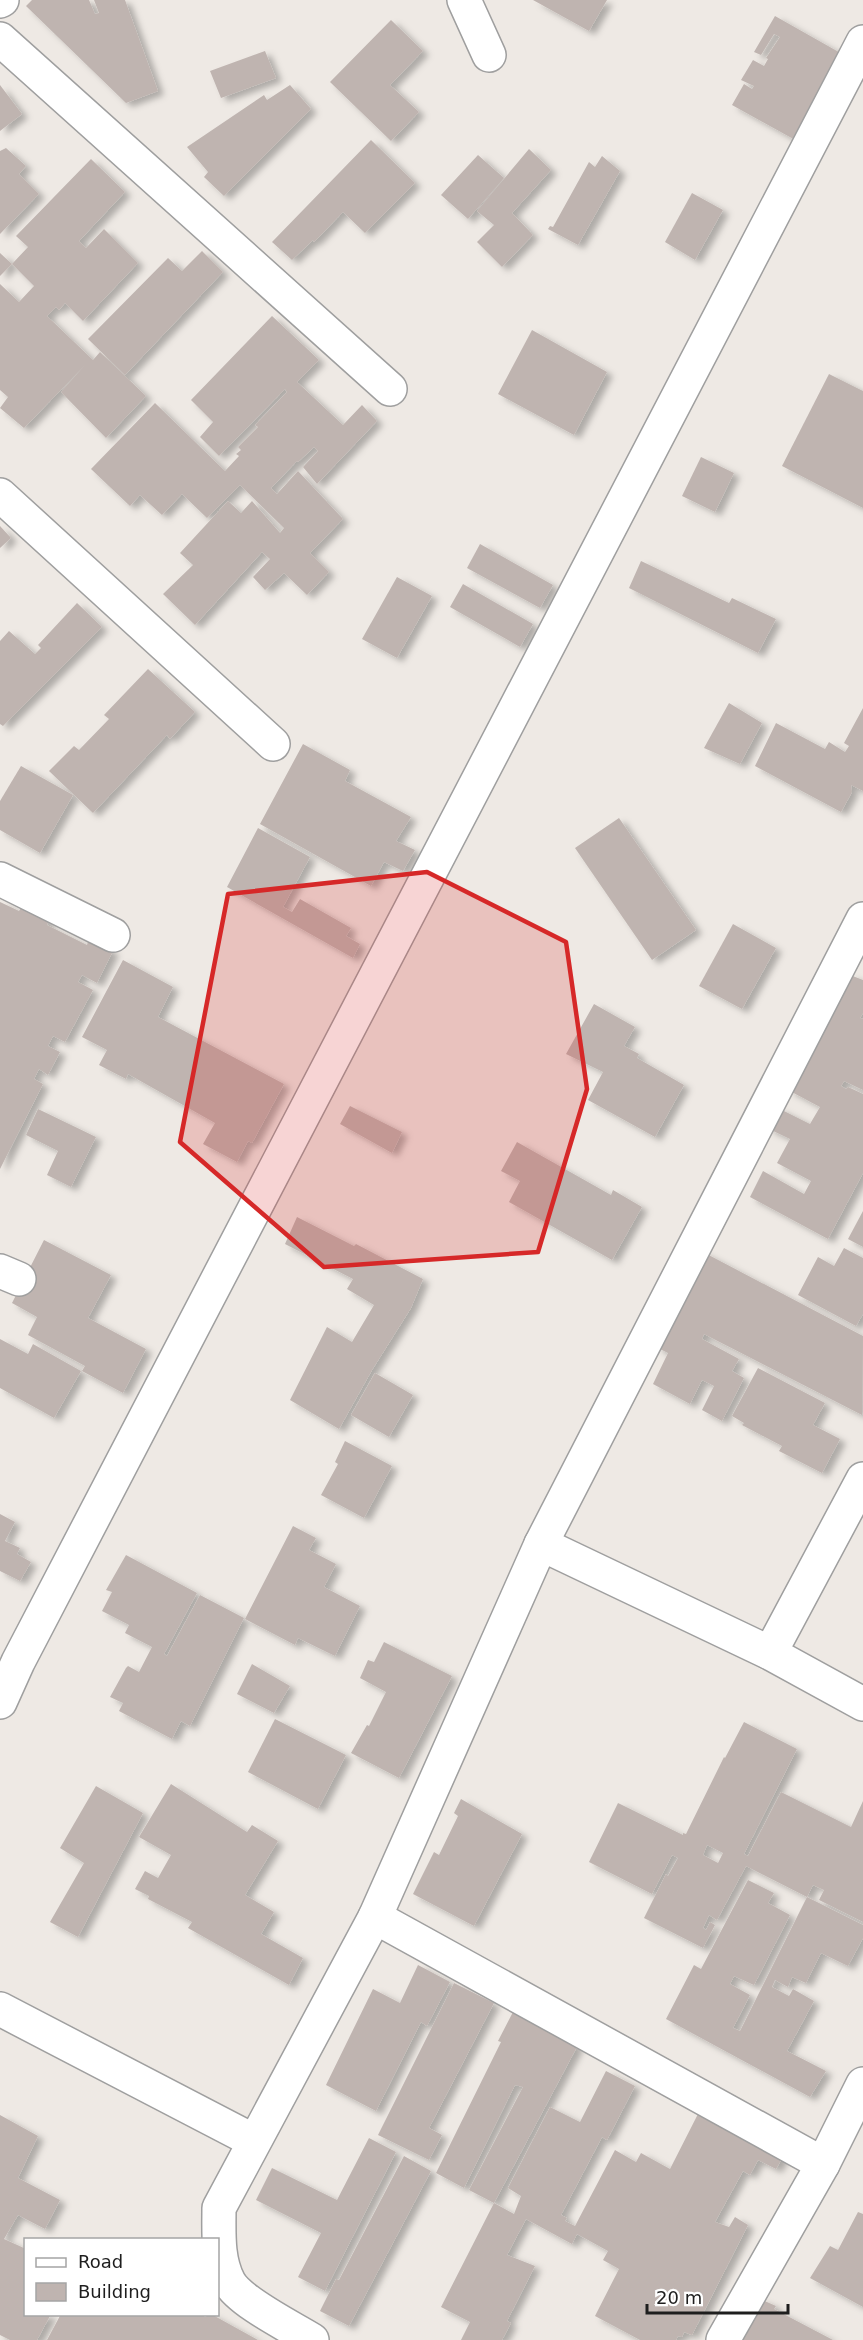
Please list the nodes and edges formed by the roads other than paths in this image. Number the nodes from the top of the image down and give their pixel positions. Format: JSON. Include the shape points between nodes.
{"nodes":[{"id":1,"x":464,"y":0,"type":"edge"},
{"id":2,"x":0,"y":39,"type":"edge"},
{"id":3,"x":863,"y":42,"type":"edge"},
{"id":4,"x":489,"y":55,"type":"dead end"},
{"id":5,"x":390,"y":389,"type":"dead end"},
{"id":6,"x":0,"y":495,"type":"edge"},
{"id":7,"x":273,"y":744,"type":"dead end"},
{"id":8,"x":0,"y":879,"type":"edge"},
{"id":9,"x":863,"y":919,"type":"edge"},
{"id":10,"x":113,"y":936,"type":"dead end"},
{"id":11,"x":863,"y":1479,"type":"edge"},
{"id":12,"x":541,"y":1544,"type":"junction"},
{"id":13,"x":771,"y":1653,"type":"junction"},
{"id":14,"x":9,"y":1657,"type":"edge"},
{"id":15,"x":0,"y":1702,"type":"edge"},
{"id":16,"x":863,"y":1704,"type":"edge"},
{"id":17,"x":375,"y":1917,"type":"junction"},
{"id":18,"x":0,"y":2009,"type":"edge"},
{"id":19,"x":863,"y":2084,"type":"edge"},
{"id":20,"x":254,"y":2141,"type":"junction"},
{"id":21,"x":823,"y":2164,"type":"junction"},
{"id":22,"x":218,"y":2238,"type":"edge"},
{"id":23,"x":219,"y":2245,"type":"edge"},
{"id":24,"x":312,"y":2340,"type":"edge"},
{"id":25,"x":723,"y":2340,"type":"edge"}],
"edges":[{"from":1,"to":4,"type":"street"},
{"from":2,"to":5,"type":"street"},
{"from":3,"to":14,"type":"street"},
{"from":6,"to":7,"type":"street"},
{"from":8,"to":10,"type":"street"},
{"from":9,"to":12,"type":"street"},
{"from":11,"to":13,"type":"street"},
{"from":12,"to":13,"type":"street"},
{"from":12,"to":17,"type":"street"},
{"from":13,"to":16,"type":"street"},
{"from":14,"to":15,"type":"street"},
{"from":17,"to":20,"type":"street"},
{"from":17,"to":21,"type":"street"},
{"from":18,"to":20,"type":"street"},
{"from":19,"to":21,"type":"street"},
{"from":20,"to":22,"type":"street","via":[[219,2208]]},
{"from":21,"to":25,"type":"street"},
{"from":23,"to":24,"type":"street","via":[[222,2266],[238,2295]]}]}
